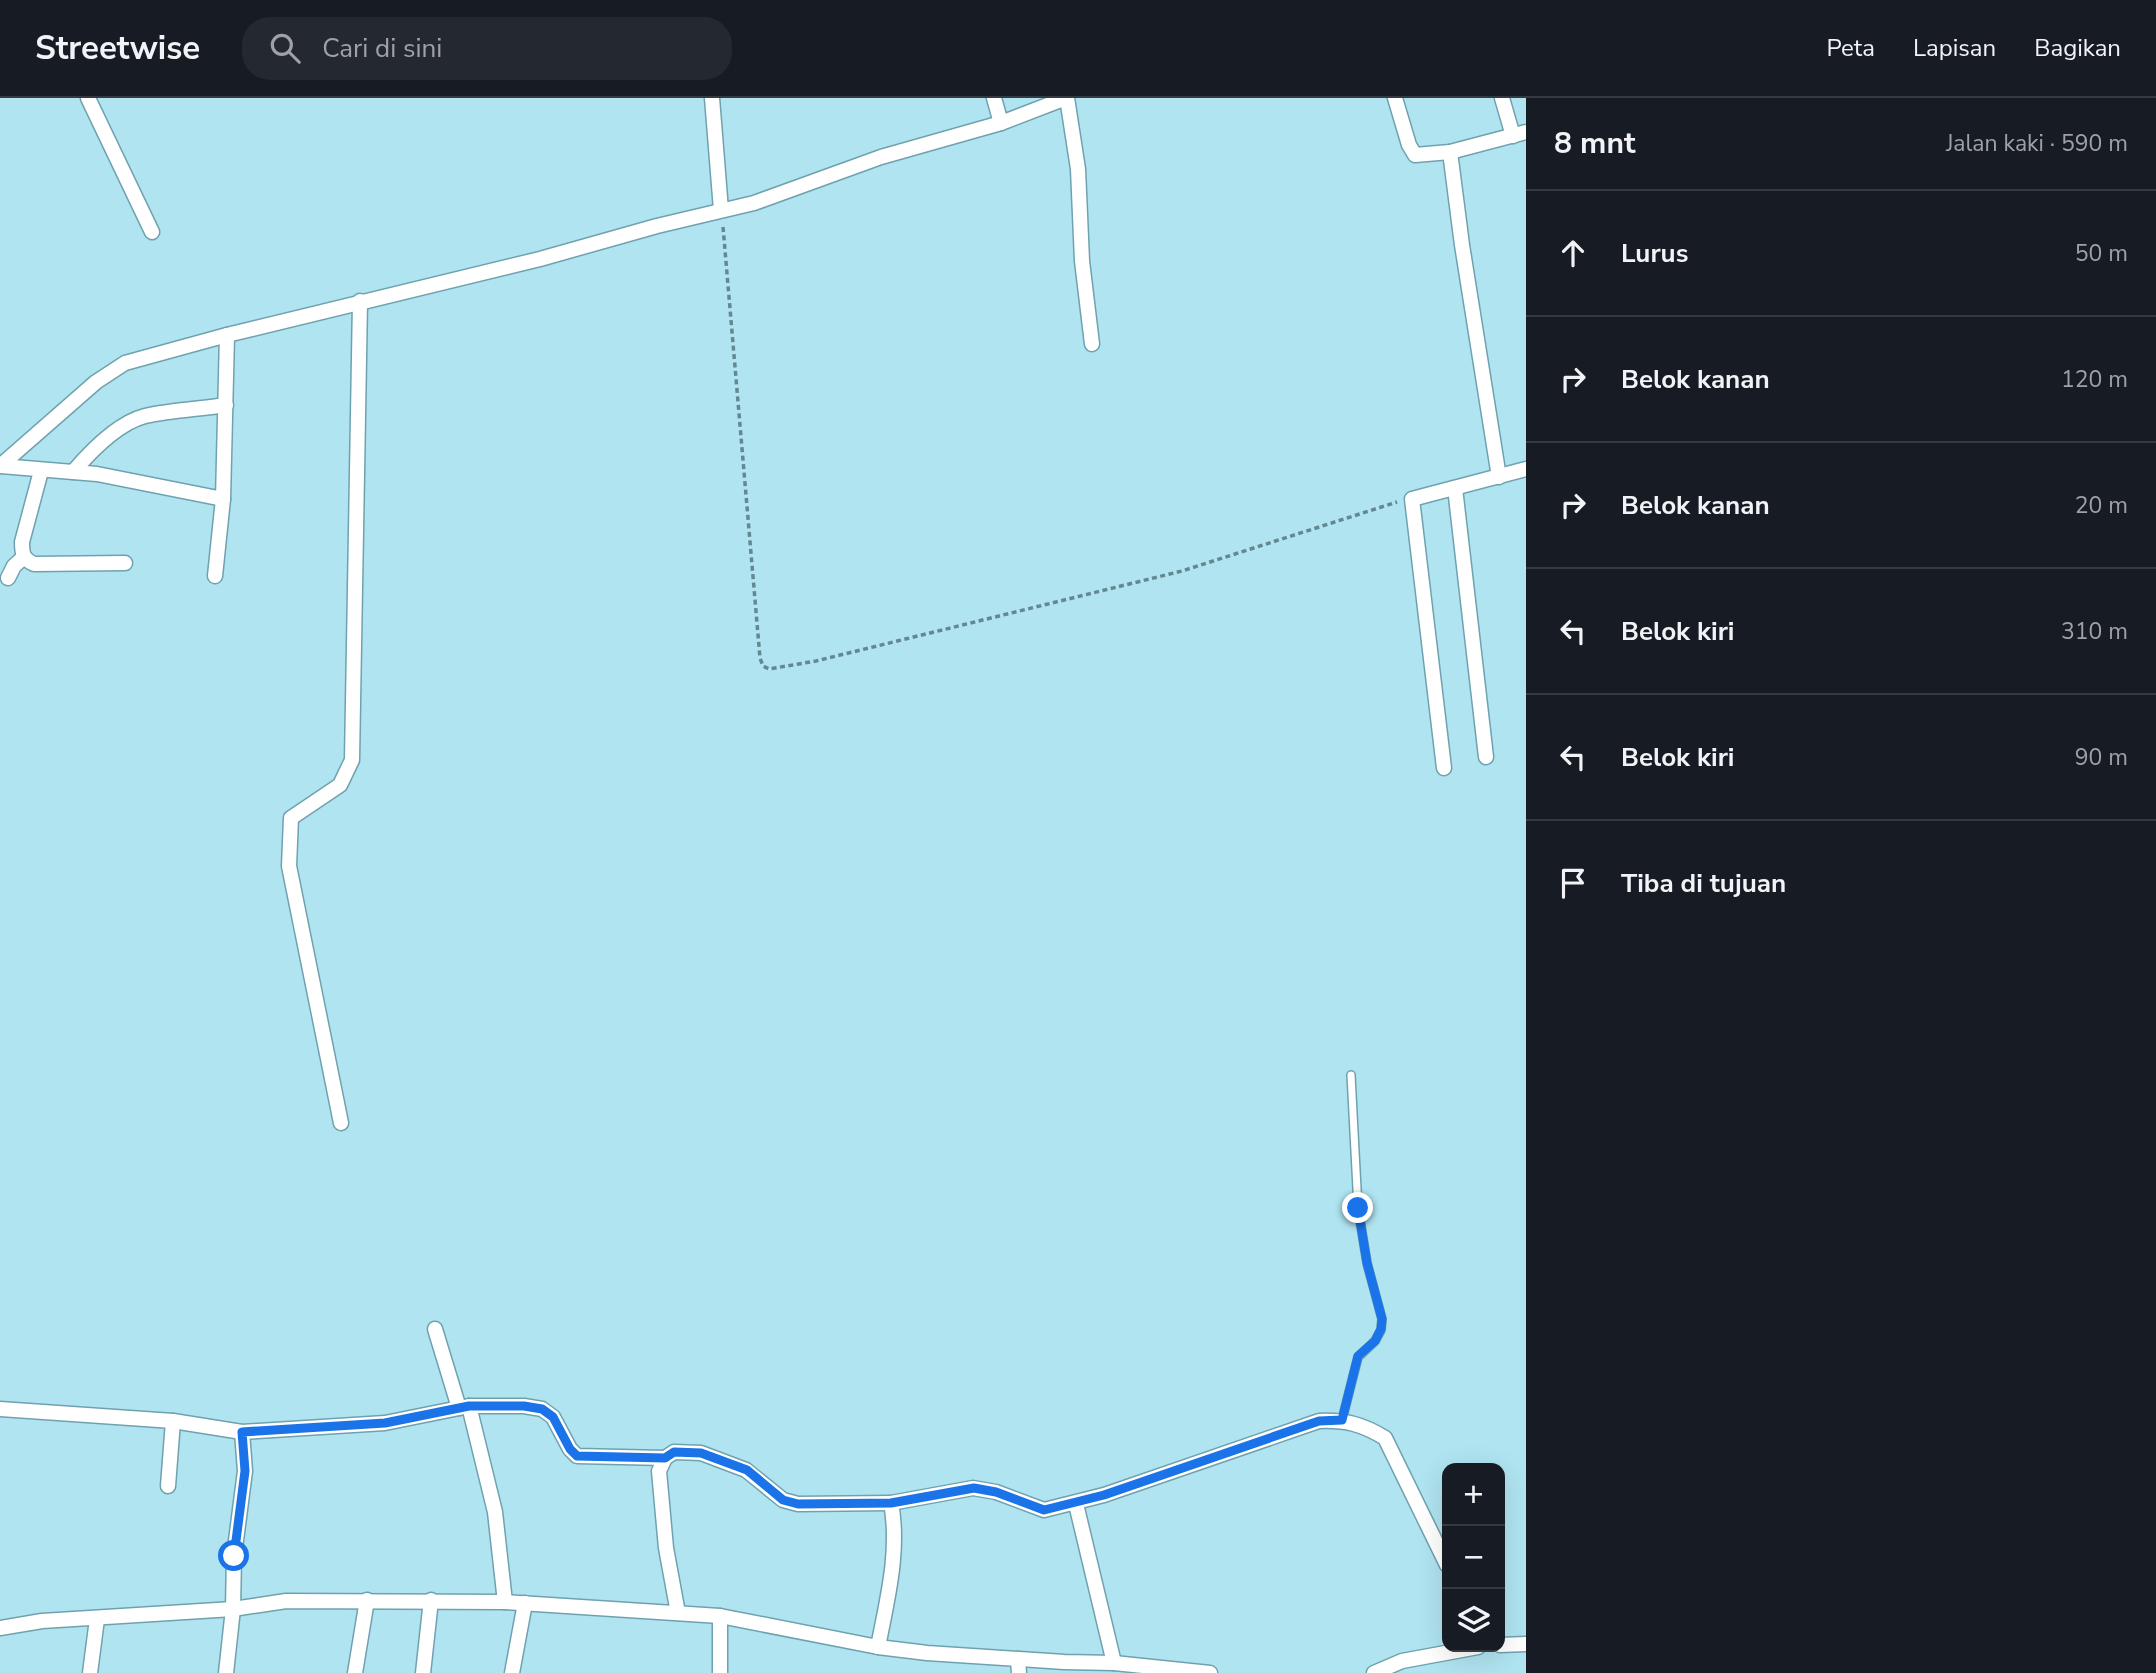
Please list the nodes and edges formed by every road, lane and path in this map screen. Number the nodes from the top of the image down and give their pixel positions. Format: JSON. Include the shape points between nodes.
{"nodes":[{"id":1,"x":88,"y":98,"type":"edge"},
{"id":2,"x":712,"y":98,"type":"edge"},
{"id":3,"x":994,"y":98,"type":"edge"},
{"id":4,"x":1066,"y":98,"type":"edge"},
{"id":5,"x":1395,"y":98,"type":"edge"},
{"id":6,"x":1502,"y":98,"type":"edge"},
{"id":7,"x":1001,"y":123,"type":"junction"},
{"id":8,"x":1519,"y":134,"type":"edge"},
{"id":9,"x":1450,"y":152,"type":"junction"},
{"id":10,"x":721,"y":209,"type":"junction"},
{"id":11,"x":152,"y":232,"type":"dead end"},
{"id":12,"x":360,"y":302,"type":"junction"},
{"id":13,"x":227,"y":335,"type":"junction"},
{"id":14,"x":1092,"y":344,"type":"dead end"},
{"id":15,"x":226,"y":405,"type":"junction"},
{"id":16,"x":0,"y":466,"type":"edge"},
{"id":17,"x":1526,"y":469,"type":"edge"},
{"id":18,"x":41,"y":471,"type":"junction"},
{"id":19,"x":73,"y":472,"type":"junction"},
{"id":20,"x":1499,"y":477,"type":"junction"},
{"id":21,"x":1455,"y":488,"type":"junction"},
{"id":22,"x":223,"y":499,"type":"junction"},
{"id":23,"x":1412,"y":499,"type":"junction"},
{"id":24,"x":24,"y":557,"type":"junction"},
{"id":25,"x":125,"y":563,"type":"dead end"},
{"id":26,"x":215,"y":576,"type":"dead end"},
{"id":27,"x":8,"y":578,"type":"dead end"},
{"id":28,"x":1486,"y":757,"type":"dead end"},
{"id":29,"x":1444,"y":768,"type":"dead end"},
{"id":30,"x":1351,"y":1075,"type":"dead end"},
{"id":31,"x":341,"y":1123,"type":"dead end"},
{"id":32,"x":435,"y":1329,"type":"dead end"},
{"id":33,"x":464,"y":1407,"type":"junction"},
{"id":34,"x":0,"y":1409,"type":"edge"},
{"id":35,"x":1342,"y":1420,"type":"junction"},
{"id":36,"x":173,"y":1421,"type":"junction"},
{"id":37,"x":242,"y":1432,"type":"junction"},
{"id":38,"x":665,"y":1458,"type":"junction"},
{"id":39,"x":168,"y":1486,"type":"dead end"},
{"id":40,"x":891,"y":1503,"type":"junction"},
{"id":41,"x":1076,"y":1504,"type":"junction"},
{"id":42,"x":1442,"y":1555,"type":"edge"},
{"id":43,"x":367,"y":1600,"type":"junction"},
{"id":44,"x":431,"y":1600,"type":"junction"},
{"id":45,"x":505,"y":1602,"type":"junction"},
{"id":46,"x":526,"y":1604,"type":"junction"},
{"id":47,"x":233,"y":1609,"type":"junction"},
{"id":48,"x":678,"y":1613,"type":"junction"},
{"id":49,"x":720,"y":1616,"type":"junction"},
{"id":50,"x":97,"y":1619,"type":"junction"},
{"id":51,"x":0,"y":1628,"type":"edge"},
{"id":52,"x":1526,"y":1644,"type":"edge"},
{"id":53,"x":1505,"y":1645,"type":"edge"},
{"id":54,"x":878,"y":1647,"type":"junction"},
{"id":55,"x":1451,"y":1652,"type":"edge"},
{"id":56,"x":1115,"y":1663,"type":"junction"},
{"id":57,"x":1019,"y":1666,"type":"edge"},
{"id":58,"x":1139,"y":1669,"type":"edge"},
{"id":59,"x":90,"y":1673,"type":"edge"},
{"id":60,"x":226,"y":1673,"type":"edge"},
{"id":61,"x":355,"y":1673,"type":"edge"},
{"id":62,"x":423,"y":1673,"type":"edge"},
{"id":63,"x":512,"y":1673,"type":"edge"},
{"id":64,"x":720,"y":1673,"type":"edge"},
{"id":65,"x":1210,"y":1673,"type":"edge"},
{"id":66,"x":1374,"y":1673,"type":"edge"}],
"edges":[{"from":1,"to":11,"type":"street"},
{"from":2,"to":10,"type":"street"},
{"from":3,"to":7,"type":"street"},
{"from":4,"to":7,"type":"street"},
{"from":4,"to":14,"type":"street","via":[[1078,169]]},
{"from":5,"to":9,"type":"street","via":[[1415,155]]},
{"from":6,"to":8,"type":"street"},
{"from":7,"to":10,"type":"street"},
{"from":8,"to":9,"type":"street"},
{"from":9,"to":20,"type":"street"},
{"from":10,"to":12,"type":"street"},
{"from":10,"to":23,"type":"path","via":[[760,658],[769,669],[1182,571]]},
{"from":12,"to":13,"type":"street"},
{"from":12,"to":31,"type":"street","via":[[352,760],[340,785],[291,818],[289,866]]},
{"from":13,"to":15,"type":"street"},
{"from":13,"to":16,"type":"street","via":[[125,363]]},
{"from":15,"to":19,"type":"street","via":[[144,417],[93,449]]},
{"from":15,"to":22,"type":"street"},
{"from":16,"to":18,"type":"street"},
{"from":17,"to":20,"type":"street"},
{"from":18,"to":19,"type":"street"},
{"from":18,"to":24,"type":"street","via":[[22,542]]},
{"from":19,"to":22,"type":"street"},
{"from":20,"to":21,"type":"street"},
{"from":21,"to":23,"type":"street"},
{"from":21,"to":28,"type":"street"},
{"from":22,"to":26,"type":"street"},
{"from":23,"to":29,"type":"street"},
{"from":24,"to":25,"type":"street","via":[[34,564]]},
{"from":24,"to":27,"type":"street"},
{"from":30,"to":35,"type":"lane","via":[[1358,1208],[1382,1319],[1375,1341],[1358,1356]]},
{"from":32,"to":33,"type":"street"},
{"from":33,"to":37,"type":"street","via":[[385,1423]]},
{"from":33,"to":38,"type":"street","via":[[542,1409],[553,1417],[577,1456]]},
{"from":33,"to":45,"type":"street","via":[[495,1512]]},
{"from":34,"to":36,"type":"street"},
{"from":35,"to":41,"type":"street","via":[[1285,1431]]},
{"from":35,"to":42,"type":"street","via":[[1385,1438]]},
{"from":36,"to":37,"type":"street"},
{"from":36,"to":39,"type":"street"},
{"from":37,"to":47,"type":"street","via":[[245,1471],[234,1556]]},
{"from":38,"to":40,"type":"street","via":[[674,1452],[701,1453],[747,1470],[783,1500],[798,1504]]},
{"from":38,"to":48,"type":"street","via":[[659,1471]]},
{"from":40,"to":41,"type":"street","via":[[974,1488],[1044,1510]]},
{"from":40,"to":54,"type":"street","via":[[894,1554]]},
{"from":41,"to":56,"type":"street"},
{"from":43,"to":44,"type":"street"},
{"from":43,"to":47,"type":"street","via":[[286,1601]]},
{"from":43,"to":61,"type":"street"},
{"from":44,"to":45,"type":"street"},
{"from":44,"to":62,"type":"street"},
{"from":45,"to":46,"type":"street"},
{"from":46,"to":48,"type":"street"},
{"from":46,"to":63,"type":"street"},
{"from":47,"to":50,"type":"street"},
{"from":47,"to":60,"type":"street"},
{"from":48,"to":49,"type":"street"},
{"from":49,"to":54,"type":"street"},
{"from":49,"to":64,"type":"street"},
{"from":50,"to":51,"type":"street"},
{"from":50,"to":59,"type":"street"},
{"from":52,"to":53,"type":"street"},
{"from":54,"to":57,"type":"street"},
{"from":55,"to":66,"type":"street","via":[[1402,1661]]},
{"from":56,"to":57,"type":"street"},
{"from":56,"to":58,"type":"street"},
{"from":58,"to":65,"type":"street"}]}
